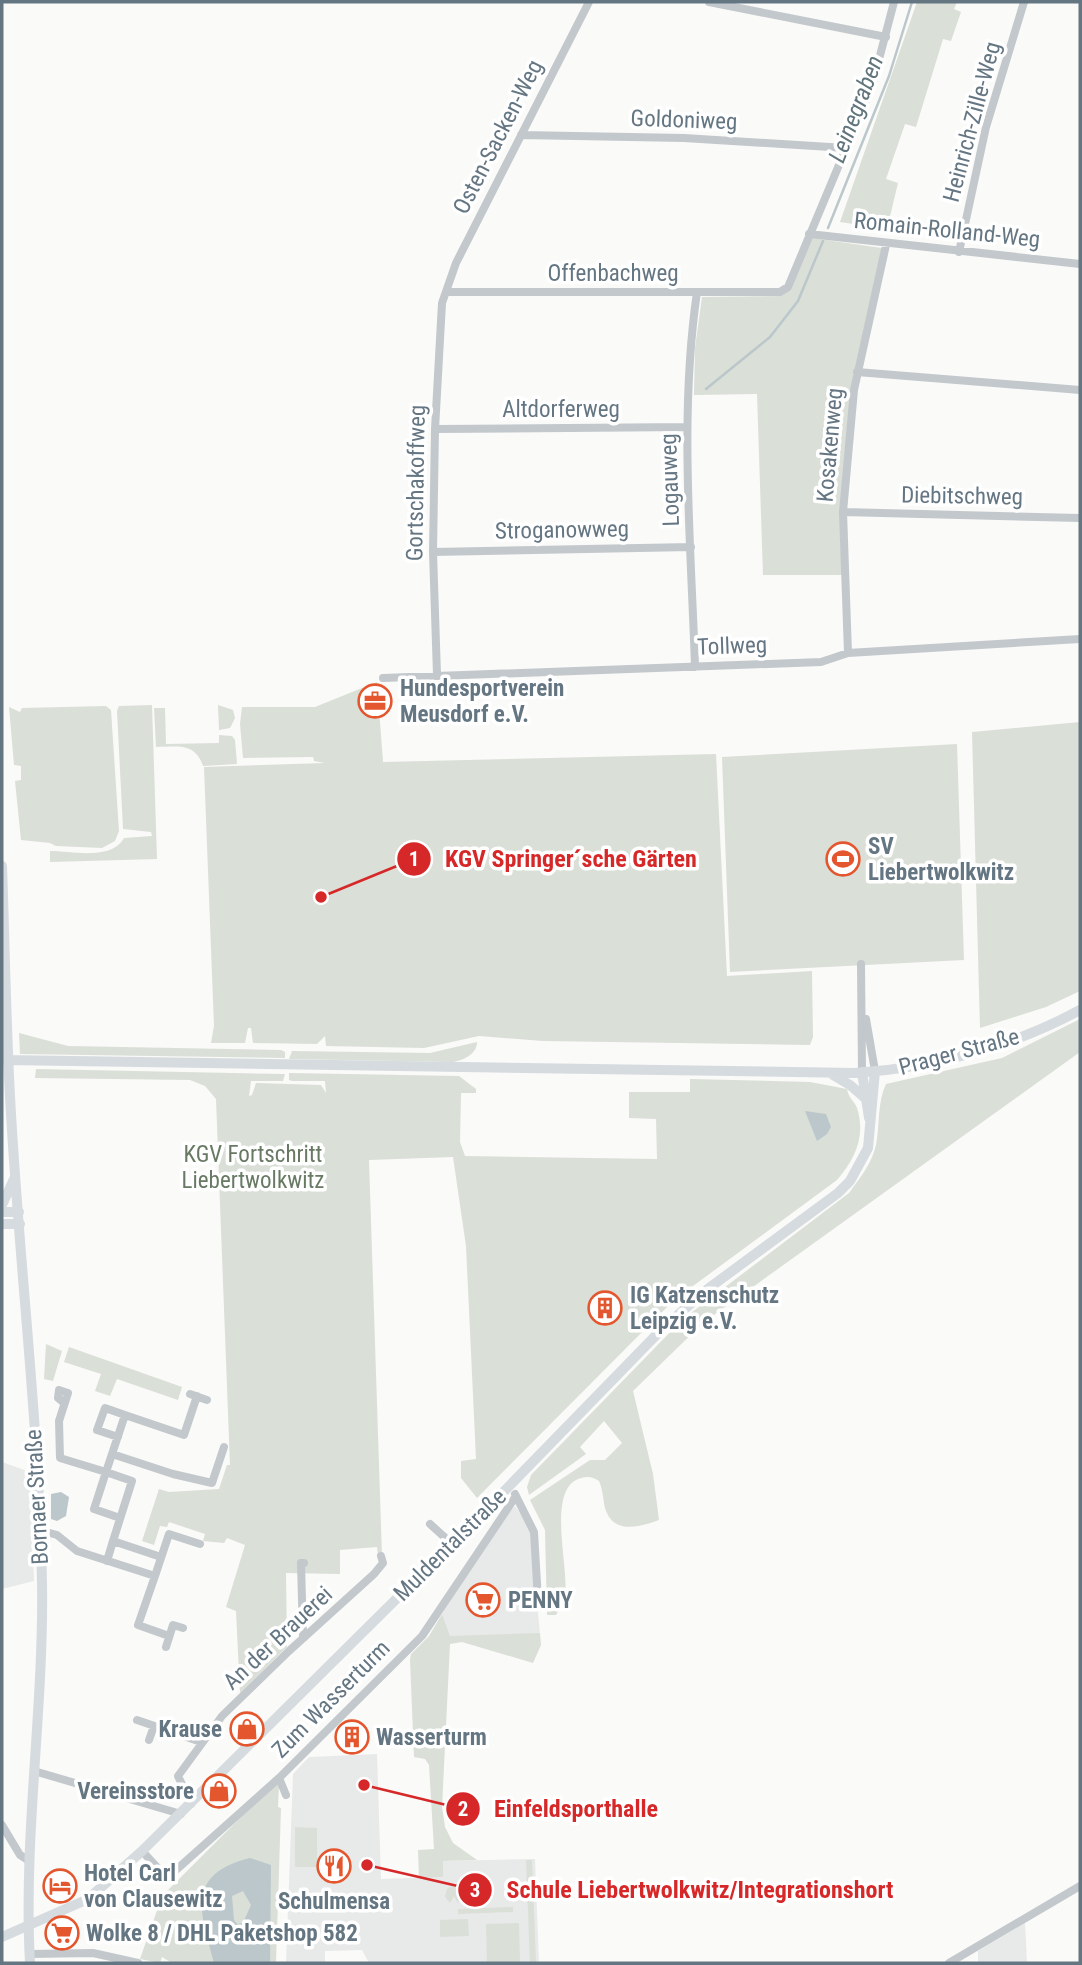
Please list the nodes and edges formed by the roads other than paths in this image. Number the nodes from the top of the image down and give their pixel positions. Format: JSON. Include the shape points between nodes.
{"nodes":[{"id":1,"x":589,"y":2,"type":"edge"},
{"id":2,"x":709,"y":2,"type":"edge"},
{"id":3,"x":894,"y":2,"type":"edge"},
{"id":4,"x":1024,"y":2,"type":"edge"},
{"id":5,"x":886,"y":37,"type":"junction"},
{"id":6,"x":521,"y":135,"type":"junction"},
{"id":7,"x":846,"y":148,"type":"junction"},
{"id":8,"x":809,"y":234,"type":"junction"},
{"id":9,"x":886,"y":245,"type":"junction"},
{"id":10,"x":959,"y":252,"type":"junction"},
{"id":11,"x":1080,"y":264,"type":"edge"},
{"id":12,"x":446,"y":292,"type":"junction"},
{"id":13,"x":697,"y":292,"type":"junction"},
{"id":14,"x":857,"y":372,"type":"junction"},
{"id":15,"x":1080,"y":390,"type":"edge"},
{"id":16,"x":687,"y":427,"type":"junction"},
{"id":17,"x":435,"y":429,"type":"junction"},
{"id":18,"x":844,"y":512,"type":"junction"},
{"id":19,"x":1080,"y":518,"type":"edge"},
{"id":20,"x":691,"y":547,"type":"junction"},
{"id":21,"x":433,"y":552,"type":"junction"},
{"id":22,"x":1080,"y":639,"type":"edge"},
{"id":23,"x":848,"y":653,"type":"junction"},
{"id":24,"x":695,"y":667,"type":"junction"},
{"id":25,"x":437,"y":676,"type":"junction"},
{"id":26,"x":383,"y":678,"type":"dead end"},
{"id":27,"x":2,"y":866,"type":"edge"},
{"id":28,"x":2,"y":879,"type":"edge"},
{"id":29,"x":2,"y":890,"type":"edge"},
{"id":30,"x":862,"y":964,"type":"dead end"},
{"id":31,"x":1080,"y":1010,"type":"edge"},
{"id":32,"x":864,"y":1013,"type":"junction"},
{"id":33,"x":6,"y":1061,"type":"edge"},
{"id":34,"x":862,"y":1072,"type":"junction"},
{"id":35,"x":875,"y":1072,"type":"junction"},
{"id":36,"x":830,"y":1074,"type":"junction"},
{"id":37,"x":865,"y":1098,"type":"junction"},
{"id":38,"x":871,"y":1127,"type":"junction"},
{"id":39,"x":15,"y":1176,"type":"junction"},
{"id":40,"x":2,"y":1205,"type":"edge"},
{"id":41,"x":2,"y":1212,"type":"edge"},
{"id":42,"x":19,"y":1212,"type":"junction"},
{"id":43,"x":2,"y":1224,"type":"edge"},
{"id":44,"x":20,"y":1224,"type":"junction"},
{"id":45,"x":207,"y":1399,"type":"dead end"},
{"id":46,"x":64,"y":1403,"type":"dead end"},
{"id":47,"x":125,"y":1415,"type":"junction"},
{"id":48,"x":118,"y":1437,"type":"junction"},
{"id":49,"x":224,"y":1447,"type":"dead end"},
{"id":50,"x":112,"y":1454,"type":"junction"},
{"id":51,"x":106,"y":1472,"type":"junction"},
{"id":52,"x":512,"y":1491,"type":"junction"},
{"id":53,"x":120,"y":1518,"type":"junction"},
{"id":54,"x":430,"y":1524,"type":"dead end"},
{"id":55,"x":39,"y":1530,"type":"junction"},
{"id":56,"x":113,"y":1541,"type":"junction"},
{"id":57,"x":451,"y":1543,"type":"junction"},
{"id":58,"x":200,"y":1544,"type":"dead end"},
{"id":59,"x":161,"y":1557,"type":"junction"},
{"id":60,"x":382,"y":1560,"type":"dead end"},
{"id":61,"x":107,"y":1561,"type":"junction"},
{"id":62,"x":304,"y":1563,"type":"dead end"},
{"id":63,"x":155,"y":1576,"type":"junction"},
{"id":64,"x":538,"y":1601,"type":"dead end"},
{"id":65,"x":183,"y":1628,"type":"dead end"},
{"id":66,"x":169,"y":1636,"type":"junction"},
{"id":67,"x":303,"y":1637,"type":"junction"},
{"id":68,"x":166,"y":1647,"type":"dead end"},
{"id":69,"x":137,"y":1720,"type":"dead end"},
{"id":70,"x":154,"y":1726,"type":"junction"},
{"id":71,"x":149,"y":1740,"type":"dead end"},
{"id":72,"x":201,"y":1742,"type":"junction"},
{"id":73,"x":34,"y":1771,"type":"junction"},
{"id":74,"x":279,"y":1777,"type":"junction"},
{"id":75,"x":286,"y":1795,"type":"dead end"},
{"id":76,"x":191,"y":1804,"type":"junction"},
{"id":77,"x":181,"y":1814,"type":"junction"},
{"id":78,"x":2,"y":1825,"type":"edge"},
{"id":79,"x":142,"y":1851,"type":"junction"},
{"id":80,"x":28,"y":1860,"type":"junction"},
{"id":81,"x":1080,"y":1886,"type":"edge"},
{"id":82,"x":30,"y":1926,"type":"junction"},
{"id":83,"x":2,"y":1937,"type":"edge"},
{"id":84,"x":30,"y":1959,"type":"edge"},
{"id":85,"x":138,"y":1963,"type":"edge"},
{"id":86,"x":949,"y":1963,"type":"edge"}],
"edges":[{"from":1,"to":6,"type":"street","name":"Osten-Sacken-Weg"},
{"from":2,"to":5,"type":"street"},
{"from":3,"to":5,"type":"street"},
{"from":4,"to":10,"type":"street","name":"Heinrich-Zille-Weg","via":[[986,127]]},
{"from":5,"to":7,"type":"street"},
{"from":6,"to":7,"type":"street","name":"Goldoniweg","via":[[684,138]]},
{"from":6,"to":12,"type":"street","name":"Osten-Sacken-Weg"},
{"from":7,"to":8,"type":"street"},
{"from":8,"to":9,"type":"street","name":"Romain-Rolland-Weg"},
{"from":8,"to":13,"type":"street","name":"Offenbachweg","via":[[788,287],[780,292]]},
{"from":9,"to":10,"type":"street","name":"Romain-Rolland-Weg"},
{"from":9,"to":14,"type":"street","name":"Kosakenweg"},
{"from":10,"to":11,"type":"street","name":"Romain-Rolland-Weg"},
{"from":12,"to":13,"type":"street","name":"Offenbachweg"},
{"from":12,"to":17,"type":"street","name":"Gortschakoffweg"},
{"from":13,"to":16,"type":"street","name":"Logauweg","via":[[689,346]]},
{"from":14,"to":15,"type":"street"},
{"from":14,"to":18,"type":"street","name":"Kosakenweg"},
{"from":16,"to":17,"type":"street","name":"Altdorferweg"},
{"from":16,"to":20,"type":"street","name":"Logauweg"},
{"from":17,"to":21,"type":"street","name":"Gortschakoffweg"},
{"from":18,"to":19,"type":"street","name":"Diebitschweg"},
{"from":18,"to":23,"type":"street","name":"Kosakenweg"},
{"from":20,"to":21,"type":"street","name":"Stroganowweg"},
{"from":20,"to":24,"type":"street","name":"Logauweg"},
{"from":21,"to":25,"type":"street","name":"Gortschakoffweg"},
{"from":22,"to":23,"type":"street","name":"Tollweg"},
{"from":23,"to":24,"type":"street","name":"Tollweg","via":[[821,662]]},
{"from":24,"to":25,"type":"street","name":"Tollweg"},
{"from":25,"to":26,"type":"street","name":"Tollweg"},
{"from":27,"to":28,"type":"main road","name":"Bornaer Straße"},
{"from":28,"to":29,"type":"main road","name":"Bornaer Straße"},
{"from":29,"to":33,"type":"main road","name":"Bornaer Straße"},
{"from":30,"to":32,"type":"street","name":"Muldentalstraße"},
{"from":31,"to":35,"type":"main road","name":"Prager Straße","via":[[995,1047]]},
{"from":32,"to":34,"type":"street","name":"Muldentalstraße"},
{"from":32,"to":35,"type":"street","name":"Muldentalstraße"},
{"from":33,"to":36,"type":"main road","name":"Prager Straße"},
{"from":33,"to":39,"type":"main road","name":"Bornaer Straße"},
{"from":34,"to":35,"type":"main road","name":"Prager Straße"},
{"from":34,"to":36,"type":"main road","name":"Prager Straße"},
{"from":34,"to":37,"type":"main road","name":"Muldentalstraße"},
{"from":35,"to":38,"type":"main road","name":"Muldentalstraße"},
{"from":36,"to":37,"type":"main road"},
{"from":37,"to":38,"type":"main road","name":"Muldentalstraße"},
{"from":38,"to":52,"type":"main road","name":"Muldentalstraße","via":[[863,1160],[838,1194],[686,1307]]},
{"from":39,"to":40,"type":"main road"},
{"from":39,"to":42,"type":"main road","name":"Bornaer Straße"},
{"from":41,"to":42,"type":"main road"},
{"from":42,"to":44,"type":"main road","name":"Bornaer Straße"},
{"from":43,"to":44,"type":"main road"},
{"from":44,"to":55,"type":"main road","name":"Bornaer Straße"},
{"from":45,"to":47,"type":"street","via":[[193,1395],[184,1435]]},
{"from":46,"to":51,"type":"street","via":[[59,1421],[60,1458]]},
{"from":47,"to":48,"type":"street"},
{"from":47,"to":48,"type":"street","via":[[105,1408],[97,1430]]},
{"from":48,"to":50,"type":"street"},
{"from":49,"to":50,"type":"street","via":[[212,1483]]},
{"from":50,"to":51,"type":"street"},
{"from":51,"to":53,"type":"street","via":[[132,1481]]},
{"from":51,"to":53,"type":"street","via":[[94,1510]]},
{"from":52,"to":57,"type":"main road","name":"Muldentalstraße"},
{"from":52,"to":64,"type":"street","via":[[534,1532]]},
{"from":52,"to":74,"type":"street","name":"Zum Wasserturm","via":[[422,1636]]},
{"from":53,"to":56,"type":"street"},
{"from":54,"to":57,"type":"street"},
{"from":55,"to":61,"type":"street"},
{"from":55,"to":73,"type":"main road","name":"Bornaer Straße","via":[[40,1662]]},
{"from":56,"to":59,"type":"street"},
{"from":56,"to":61,"type":"street"},
{"from":57,"to":76,"type":"main road","name":"Muldentalstraße"},
{"from":58,"to":59,"type":"street","via":[[169,1534]]},
{"from":59,"to":63,"type":"street"},
{"from":60,"to":67,"type":"street","name":"An der Brauerei"},
{"from":61,"to":63,"type":"street"},
{"from":62,"to":67,"type":"street","via":[[300,1563]]},
{"from":63,"to":66,"type":"street","via":[[138,1625]]},
{"from":65,"to":66,"type":"street","via":[[173,1625]]},
{"from":66,"to":68,"type":"street"},
{"from":67,"to":72,"type":"street","name":"An der Brauerei"},
{"from":69,"to":70,"type":"street"},
{"from":70,"to":71,"type":"street"},
{"from":70,"to":72,"type":"street"},
{"from":72,"to":76,"type":"street","name":"An der Brauerei","via":[[177,1776]]},
{"from":73,"to":77,"type":"street"},
{"from":73,"to":80,"type":"main road","name":"Bornaer Straße"},
{"from":74,"to":75,"type":"street"},
{"from":74,"to":79,"type":"street","name":"Zum Wasserturm","via":[[167,1878]]},
{"from":76,"to":77,"type":"main road","name":"Muldentalstraße"},
{"from":77,"to":79,"type":"main road","name":"Muldentalstraße"},
{"from":78,"to":80,"type":"street"},
{"from":79,"to":82,"type":"main road","name":"Muldentalstraße","via":[[88,1899]]},
{"from":80,"to":82,"type":"main road","name":"Bornaer Straße"},
{"from":81,"to":86,"type":"street"},
{"from":82,"to":83,"type":"main road","name":"Muldentalstraße"},
{"from":82,"to":84,"type":"main road","name":"Bornaer Straße"},
{"from":84,"to":85,"type":"street","via":[[93,1953]]}]}
